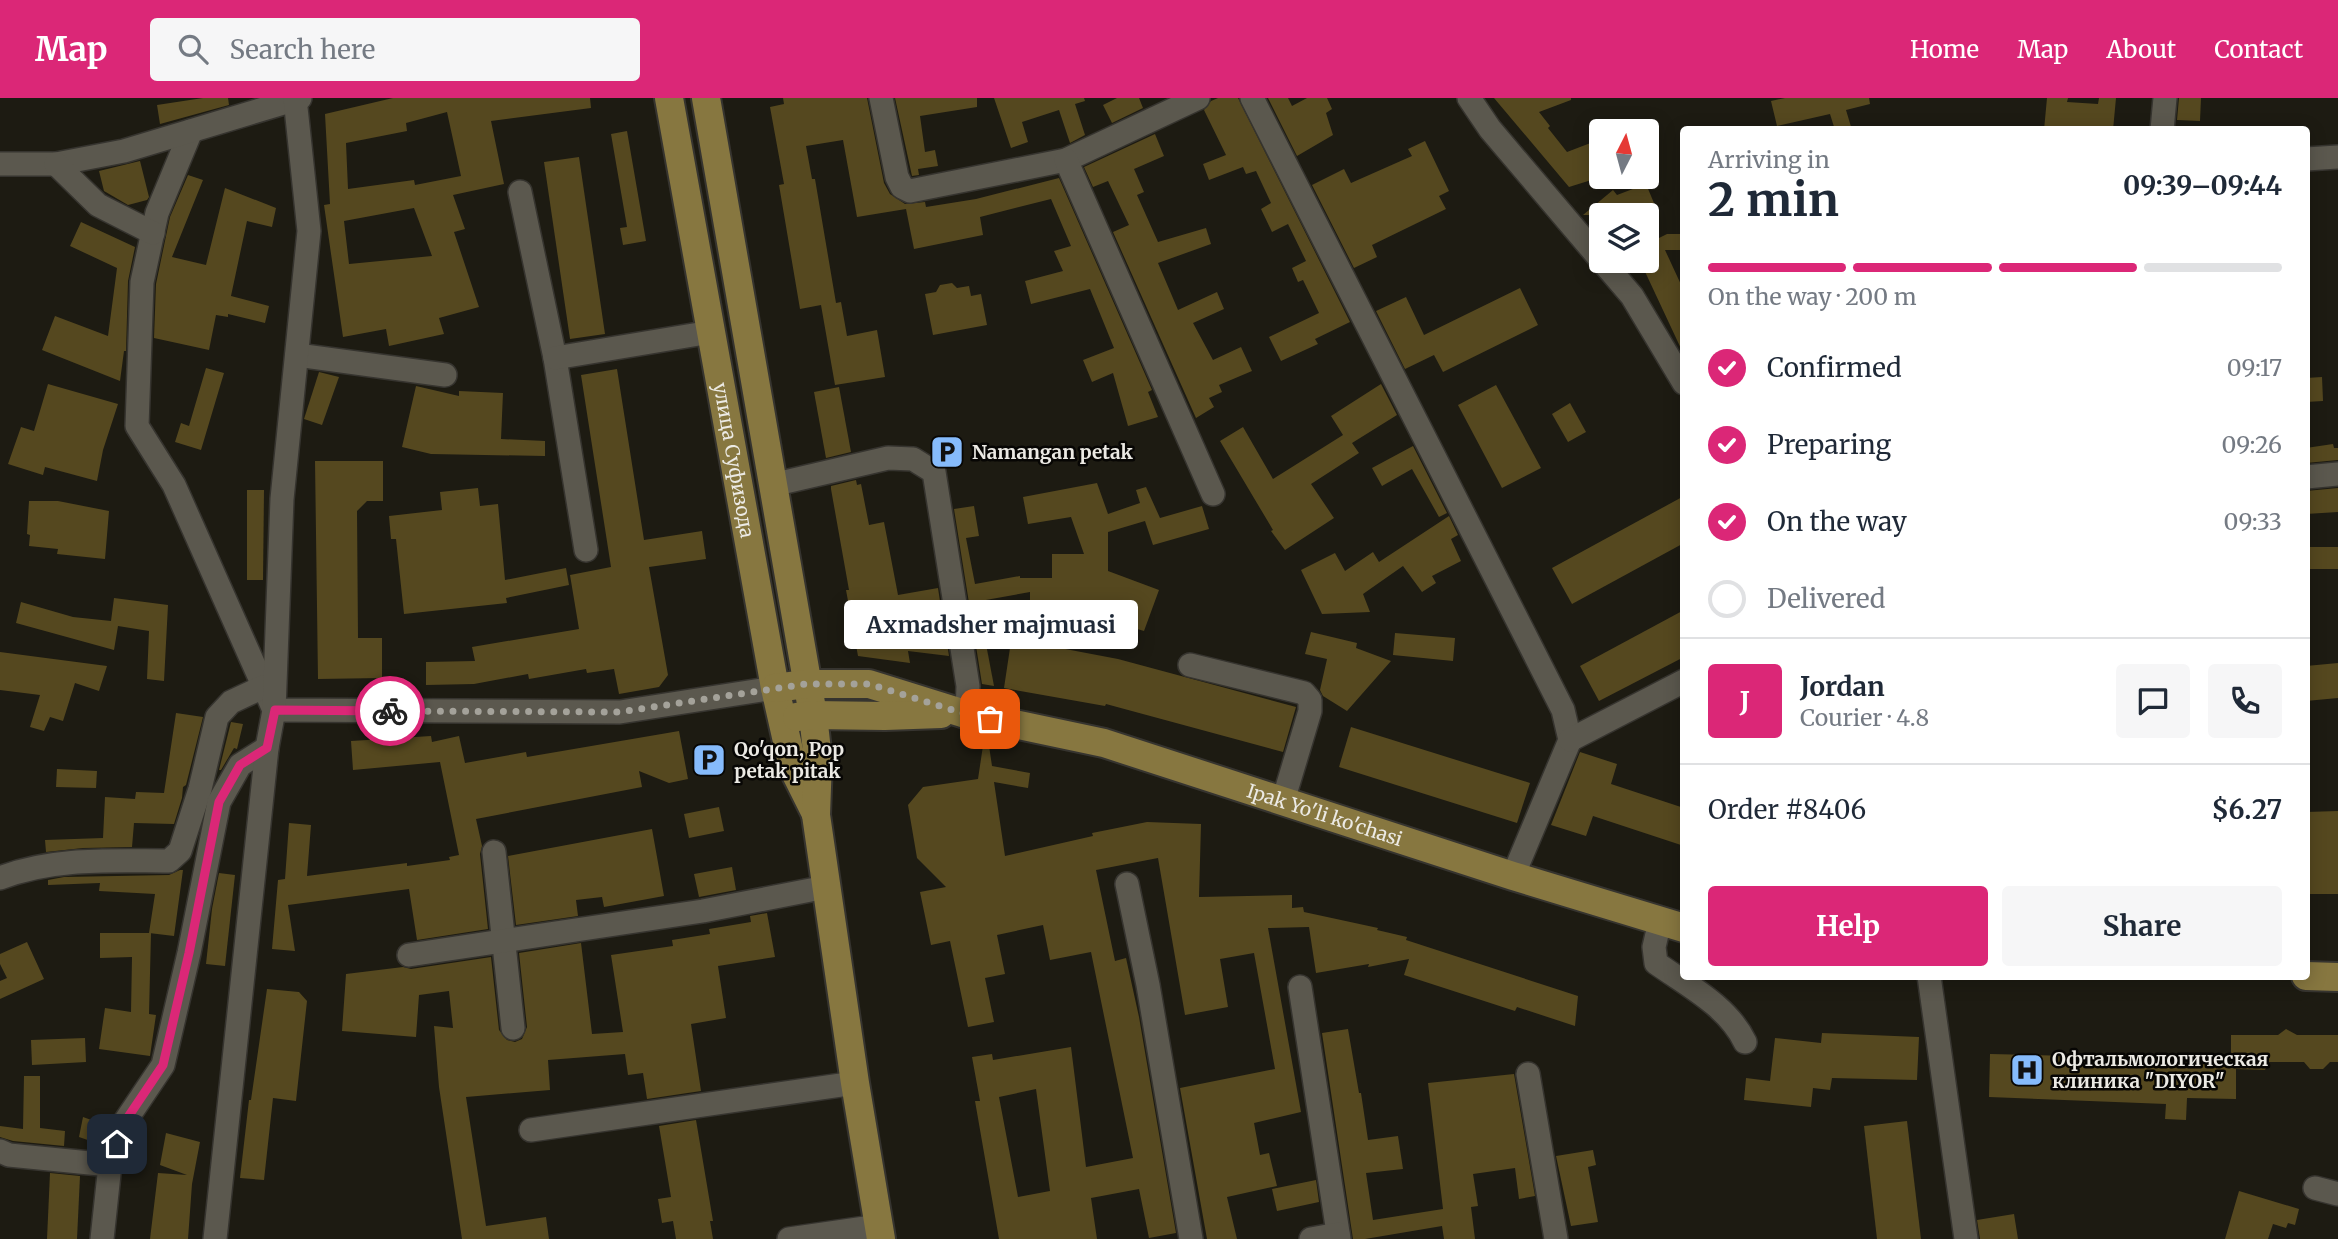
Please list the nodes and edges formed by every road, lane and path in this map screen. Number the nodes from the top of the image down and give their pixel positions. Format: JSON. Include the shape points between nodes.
{"nodes":[{"id":1,"x":669,"y":98,"type":"edge"},
{"id":2,"x":706,"y":98,"type":"edge"},
{"id":3,"x":881,"y":98,"type":"edge"},
{"id":4,"x":1198,"y":98,"type":"edge"},
{"id":5,"x":1252,"y":98,"type":"edge"},
{"id":6,"x":1469,"y":98,"type":"edge"},
{"id":7,"x":2165,"y":98,"type":"edge"},
{"id":8,"x":297,"y":99,"type":"edge"},
{"id":9,"x":2162,"y":126,"type":"edge"},
{"id":10,"x":191,"y":131,"type":"junction"},
{"id":11,"x":2338,"y":157,"type":"edge"},
{"id":12,"x":2310,"y":159,"type":"edge"},
{"id":13,"x":1066,"y":160,"type":"junction"},
{"id":14,"x":0,"y":164,"type":"edge"},
{"id":15,"x":57,"y":164,"type":"junction"},
{"id":16,"x":520,"y":192,"type":"dead end"},
{"id":17,"x":153,"y":233,"type":"junction"},
{"id":18,"x":1589,"y":245,"type":"edge"},
{"id":19,"x":1613,"y":273,"type":"edge"},
{"id":20,"x":711,"y":332,"type":"junction"},
{"id":21,"x":296,"y":355,"type":"junction"},
{"id":22,"x":555,"y":358,"type":"junction"},
{"id":23,"x":445,"y":375,"type":"dead end"},
{"id":24,"x":1680,"y":376,"type":"edge"},
{"id":25,"x":2338,"y":474,"type":"edge"},
{"id":26,"x":2310,"y":477,"type":"edge"},
{"id":27,"x":772,"y":485,"type":"junction"},
{"id":28,"x":1213,"y":494,"type":"dead end"},
{"id":29,"x":586,"y":550,"type":"dead end"},
{"id":30,"x":1190,"y":665,"type":"dead end"},
{"id":31,"x":1680,"y":683,"type":"edge"},
{"id":32,"x":806,"y":684,"type":"junction"},
{"id":33,"x":263,"y":687,"type":"junction"},
{"id":34,"x":775,"y":688,"type":"junction"},
{"id":35,"x":275,"y":710,"type":"junction"},
{"id":36,"x":964,"y":713,"type":"junction"},
{"id":37,"x":813,"y":715,"type":"junction"},
{"id":38,"x":782,"y":719,"type":"junction"},
{"id":39,"x":1570,"y":740,"type":"junction"},
{"id":40,"x":267,"y":748,"type":"junction"},
{"id":41,"x":1283,"y":801,"type":"junction"},
{"id":42,"x":816,"y":815,"type":"junction"},
{"id":43,"x":494,"y":852,"type":"dead end"},
{"id":44,"x":1513,"y":876,"type":"junction"},
{"id":45,"x":0,"y":878,"type":"edge"},
{"id":46,"x":1127,"y":884,"type":"dead end"},
{"id":47,"x":827,"y":887,"type":"junction"},
{"id":48,"x":1672,"y":924,"type":"edge"},
{"id":49,"x":502,"y":941,"type":"junction"},
{"id":50,"x":409,"y":955,"type":"dead end"},
{"id":51,"x":2310,"y":976,"type":"edge"},
{"id":52,"x":2338,"y":977,"type":"edge"},
{"id":53,"x":1680,"y":980,"type":"edge"},
{"id":54,"x":1680,"y":980,"type":"edge"},
{"id":55,"x":1929,"y":980,"type":"edge"},
{"id":56,"x":1300,"y":987,"type":"dead end"},
{"id":57,"x":513,"y":1028,"type":"dead end"},
{"id":58,"x":1745,"y":1042,"type":"dead end"},
{"id":59,"x":1528,"y":1074,"type":"dead end"},
{"id":60,"x":855,"y":1083,"type":"junction"},
{"id":61,"x":531,"y":1130,"type":"dead end"},
{"id":62,"x":0,"y":1151,"type":"edge"},
{"id":63,"x":110,"y":1165,"type":"junction"},
{"id":64,"x":2315,"y":1188,"type":"dead end"},
{"id":65,"x":2338,"y":1194,"type":"edge"},
{"id":66,"x":880,"y":1233,"type":"edge"},
{"id":67,"x":1339,"y":1236,"type":"edge"},
{"id":68,"x":102,"y":1239,"type":"edge"},
{"id":69,"x":215,"y":1239,"type":"edge"},
{"id":70,"x":789,"y":1239,"type":"edge"},
{"id":71,"x":1191,"y":1239,"type":"edge"},
{"id":72,"x":1311,"y":1239,"type":"edge"},
{"id":73,"x":1556,"y":1239,"type":"edge"},
{"id":74,"x":1966,"y":1239,"type":"edge"}],
"edges":[{"from":1,"to":20,"type":"main road","name":"улица Суфизода"},
{"from":2,"to":27,"type":"main road","name":"улица Суфизода"},
{"from":3,"to":13,"type":"street","via":[[897,177],[910,191]]},
{"from":4,"to":13,"type":"street"},
{"from":5,"to":39,"type":"street","via":[[1563,710]]},
{"from":6,"to":18,"type":"street"},
{"from":7,"to":9,"type":"street"},
{"from":8,"to":10,"type":"street"},
{"from":8,"to":21,"type":"street","via":[[309,231]]},
{"from":10,"to":15,"type":"street"},
{"from":10,"to":17,"type":"street"},
{"from":11,"to":12,"type":"street"},
{"from":13,"to":28,"type":"street"},
{"from":14,"to":15,"type":"street"},
{"from":15,"to":17,"type":"street","via":[[98,205]]},
{"from":16,"to":22,"type":"street"},
{"from":17,"to":33,"type":"street","via":[[142,282],[137,426],[174,485]]},
{"from":19,"to":24,"type":"street","via":[[1632,296]]},
{"from":20,"to":22,"type":"street"},
{"from":20,"to":34,"type":"main road","name":"улица Суфизода"},
{"from":21,"to":23,"type":"street"},
{"from":21,"to":35,"type":"street","via":[[282,499]]},
{"from":22,"to":29,"type":"street"},
{"from":25,"to":26,"type":"street"},
{"from":27,"to":32,"type":"main road","name":"улица Суфизода"},
{"from":27,"to":36,"type":"street","via":[[888,458],[913,459],[934,472],[968,686]]},
{"from":30,"to":41,"type":"street","via":[[1304,693],[1310,700]]},
{"from":31,"to":39,"type":"street"},
{"from":32,"to":34,"type":"main road","name":"Ipak Yo'li ko'chasi"},
{"from":32,"to":36,"type":"main road","name":"Ipak Yo'li ko'chasi","via":[[869,684]]},
{"from":32,"to":37,"type":"main road","name":"улица Суфизода"},
{"from":33,"to":35,"type":"street"},
{"from":33,"to":45,"type":"street","via":[[231,702],[217,717],[180,851],[169,861],[83,861],[24,869]]},
{"from":34,"to":35,"type":"street","via":[[620,712]]},
{"from":34,"to":38,"type":"main road","name":"улица Суфизода"},
{"from":35,"to":40,"type":"street"},
{"from":36,"to":37,"type":"main road","name":"Ipak Yo'li ko'chasi"},
{"from":36,"to":41,"type":"main road","name":"Ipak Yo'li ko'chasi","via":[[1104,743]]},
{"from":37,"to":38,"type":"main road","name":"Ipak Yo'li ko'chasi"},
{"from":37,"to":42,"type":"main road","name":"улица Суфизода","via":[[818,760]]},
{"from":38,"to":42,"type":"main road","name":"улица Суфизода","via":[[793,768]]},
{"from":39,"to":44,"type":"street"},
{"from":40,"to":63,"type":"street","via":[[240,765],[219,802],[163,1065],[124,1123]]},
{"from":40,"to":69,"type":"street"},
{"from":41,"to":44,"type":"main road","name":"Ipak Yo'li ko'chasi"},
{"from":42,"to":47,"type":"main road"},
{"from":43,"to":49,"type":"street"},
{"from":44,"to":48,"type":"main road","name":"Ipak Yo'li ko'chasi"},
{"from":46,"to":71,"type":"street"},
{"from":47,"to":49,"type":"street"},
{"from":47,"to":60,"type":"main road"},
{"from":48,"to":53,"type":"street","via":[[1654,947],[1656,963]]},
{"from":49,"to":50,"type":"street"},
{"from":49,"to":57,"type":"street"},
{"from":51,"to":52,"type":"main road"},
{"from":54,"to":58,"type":"street","via":[[1713,1003]]},
{"from":55,"to":74,"type":"street"},
{"from":56,"to":67,"type":"street"},
{"from":59,"to":73,"type":"street"},
{"from":60,"to":61,"type":"street"},
{"from":60,"to":66,"type":"main road"},
{"from":62,"to":63,"type":"street"},
{"from":63,"to":68,"type":"street"},
{"from":64,"to":65,"type":"street"},
{"from":66,"to":70,"type":"street"},
{"from":67,"to":72,"type":"street"}]}
